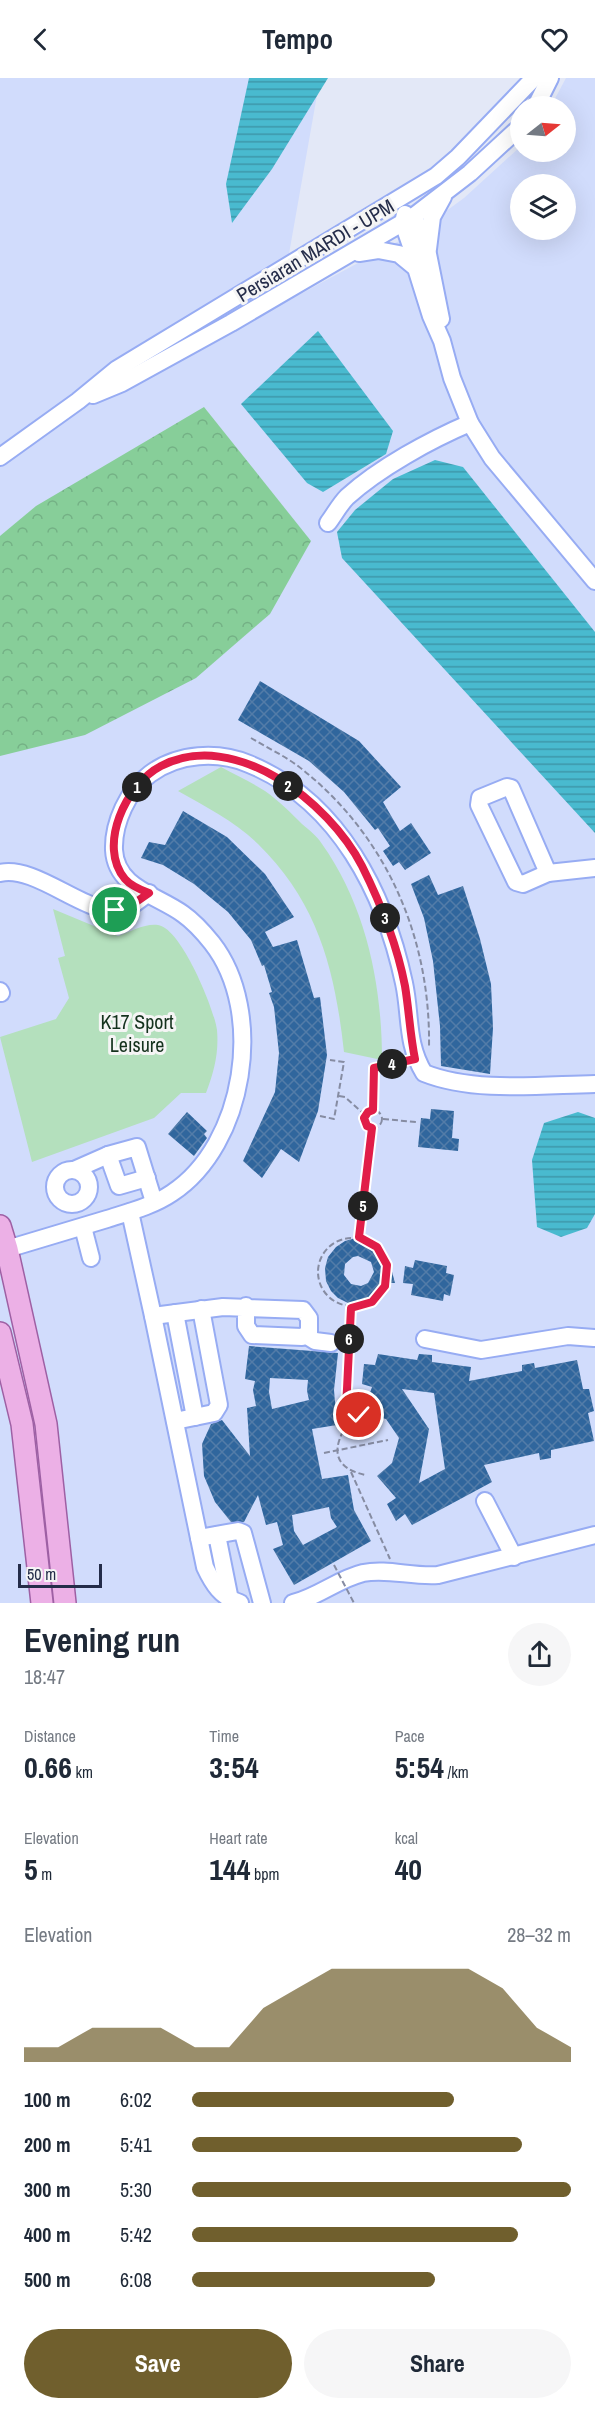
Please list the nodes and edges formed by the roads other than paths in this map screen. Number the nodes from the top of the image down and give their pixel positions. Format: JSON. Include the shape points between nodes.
{"nodes":[{"id":1,"x":534,"y":78,"type":"edge"},
{"id":2,"x":550,"y":78,"type":"edge"},
{"id":3,"x":541,"y":96,"type":"edge"},
{"id":4,"x":510,"y":136,"type":"edge"},
{"id":5,"x":417,"y":188,"type":"junction"},
{"id":6,"x":446,"y":191,"type":"junction"},
{"id":7,"x":380,"y":211,"type":"junction"},
{"id":8,"x":407,"y":218,"type":"junction"},
{"id":9,"x":428,"y":254,"type":"junction"},
{"id":10,"x":348,"y":255,"type":"junction"},
{"id":11,"x":430,"y":316,"type":"junction"},
{"id":12,"x":442,"y":340,"type":"junction"},
{"id":13,"x":78,"y":401,"type":"junction"},
{"id":14,"x":470,"y":423,"type":"junction"},
{"id":15,"x":0,"y":457,"type":"edge"},
{"id":16,"x":328,"y":523,"type":"dead end"},
{"id":17,"x":595,"y":581,"type":"edge"},
{"id":18,"x":595,"y":868,"type":"edge"},
{"id":19,"x":0,"y":873,"type":"edge"},
{"id":20,"x":548,"y":873,"type":"junction"},
{"id":21,"x":149,"y":893,"type":"junction"},
{"id":22,"x":595,"y":1084,"type":"edge"},
{"id":23,"x":108,"y":1155,"type":"junction"},
{"id":24,"x":74,"y":1170,"type":"junction"},
{"id":25,"x":147,"y":1178,"type":"junction"},
{"id":26,"x":154,"y":1202,"type":"junction"},
{"id":27,"x":65,"y":1203,"type":"junction"},
{"id":28,"x":130,"y":1212,"type":"junction"},
{"id":29,"x":0,"y":1226,"type":"edge"},
{"id":30,"x":78,"y":1228,"type":"junction"},
{"id":31,"x":7,"y":1249,"type":"junction"},
{"id":32,"x":91,"y":1258,"type":"dead end"},
{"id":33,"x":246,"y":1306,"type":"junction"},
{"id":34,"x":201,"y":1309,"type":"junction"},
{"id":35,"x":176,"y":1313,"type":"junction"},
{"id":36,"x":153,"y":1316,"type":"junction"},
{"id":37,"x":0,"y":1333,"type":"edge"},
{"id":38,"x":307,"y":1336,"type":"junction"},
{"id":39,"x":425,"y":1339,"type":"dead end"},
{"id":40,"x":595,"y":1339,"type":"edge"},
{"id":41,"x":331,"y":1343,"type":"dead end"},
{"id":42,"x":195,"y":1417,"type":"junction"},
{"id":43,"x":175,"y":1420,"type":"junction"},
{"id":44,"x":485,"y":1501,"type":"dead end"},
{"id":45,"x":217,"y":1534,"type":"junction"},
{"id":46,"x":595,"y":1535,"type":"edge"},
{"id":47,"x":199,"y":1538,"type":"junction"},
{"id":48,"x":514,"y":1557,"type":"junction"},
{"id":49,"x":67,"y":1600,"type":"edge"},
{"id":50,"x":235,"y":1601,"type":"edge"},
{"id":51,"x":42,"y":1603,"type":"edge"},
{"id":52,"x":262,"y":1603,"type":"edge"},
{"id":53,"x":293,"y":1603,"type":"edge"}],
"edges":[{"from":1,"to":5,"type":"street","name":"Persiaran MARDI - UPM","via":[[458,157]]},
{"from":2,"to":3,"type":"street"},
{"from":4,"to":6,"type":"street","name":"Persiaran MARDI - UPM"},
{"from":5,"to":7,"type":"street","name":"Persiaran MARDI - UPM"},
{"from":5,"to":8,"type":"street"},
{"from":6,"to":8,"type":"street","name":"Persiaran MARDI - UPM"},
{"from":6,"to":9,"type":"street","via":[[432,217]]},
{"from":7,"to":8,"type":"street"},
{"from":7,"to":13,"type":"street","name":"Persiaran MARDI - UPM","via":[[117,369]]},
{"from":8,"to":9,"type":"street"},
{"from":8,"to":10,"type":"street","name":"Persiaran MARDI - UPM"},
{"from":8,"to":11,"type":"street"},
{"from":9,"to":12,"type":"street"},
{"from":10,"to":11,"type":"street","via":[[378,250],[399,254],[416,268]]},
{"from":10,"to":13,"type":"street","name":"Persiaran MARDI - UPM","via":[[122,383]]},
{"from":11,"to":12,"type":"street"},
{"from":12,"to":14,"type":"street"},
{"from":13,"to":15,"type":"street","name":"Persiaran MARDI - UPM"},
{"from":14,"to":16,"type":"street","via":[[387,468],[346,498]]},
{"from":14,"to":17,"type":"street","via":[[492,458]]},
{"from":18,"to":20,"type":"street"},
{"from":19,"to":21,"type":"street","via":[[20,872],[104,909],[126,909]]},
{"from":20,"to":20,"type":"street","via":[[523,884],[516,882],[479,805],[480,798],[511,788]]},
{"from":21,"to":22,"type":"street","via":[[126,880],[114,850],[120,816],[143,779],[176,760],[220,756],[245,762],[268,772],[320,811],[361,864],[395,946],[415,1059],[424,1073],[457,1083],[485,1085]]},
{"from":21,"to":26,"type":"street","via":[[185,915],[212,944],[234,987],[243,1037],[241,1078],[204,1167],[171,1194]]},
{"from":23,"to":24,"type":"street"},
{"from":23,"to":25,"type":"street","via":[[119,1186]]},
{"from":23,"to":25,"type":"street","via":[[137,1147]]},
{"from":24,"to":27,"type":"street","via":[[62,1173],[55,1183],[56,1195]]},
{"from":24,"to":27,"type":"street","via":[[87,1179],[88,1195],[81,1203]]},
{"from":25,"to":26,"type":"street"},
{"from":26,"to":28,"type":"street"},
{"from":27,"to":30,"type":"street"},
{"from":28,"to":30,"type":"street"},
{"from":28,"to":36,"type":"street"},
{"from":29,"to":31,"type":"main road"},
{"from":30,"to":31,"type":"street"},
{"from":30,"to":32,"type":"street"},
{"from":31,"to":49,"type":"main road","via":[[46,1424]]},
{"from":33,"to":34,"type":"street"},
{"from":33,"to":38,"type":"street","via":[[246,1326],[252,1335]]},
{"from":33,"to":38,"type":"street","via":[[303,1310],[309,1317]]},
{"from":34,"to":35,"type":"street"},
{"from":34,"to":42,"type":"street","via":[[219,1405],[214,1413]]},
{"from":35,"to":36,"type":"street"},
{"from":35,"to":42,"type":"street"},
{"from":36,"to":43,"type":"street"},
{"from":37,"to":51,"type":"main road","via":[[22,1424]]},
{"from":38,"to":41,"type":"street"},
{"from":39,"to":40,"type":"street","via":[[481,1350],[561,1337]]},
{"from":42,"to":43,"type":"street"},
{"from":43,"to":47,"type":"street"},
{"from":44,"to":48,"type":"street"},
{"from":45,"to":47,"type":"street"},
{"from":45,"to":50,"type":"street"},
{"from":45,"to":52,"type":"street","via":[[243,1533]]},
{"from":46,"to":48,"type":"street"},
{"from":47,"to":50,"type":"street","via":[[205,1567],[215,1587]]},
{"from":48,"to":53,"type":"street","via":[[438,1575],[375,1571],[358,1574]]}]}
